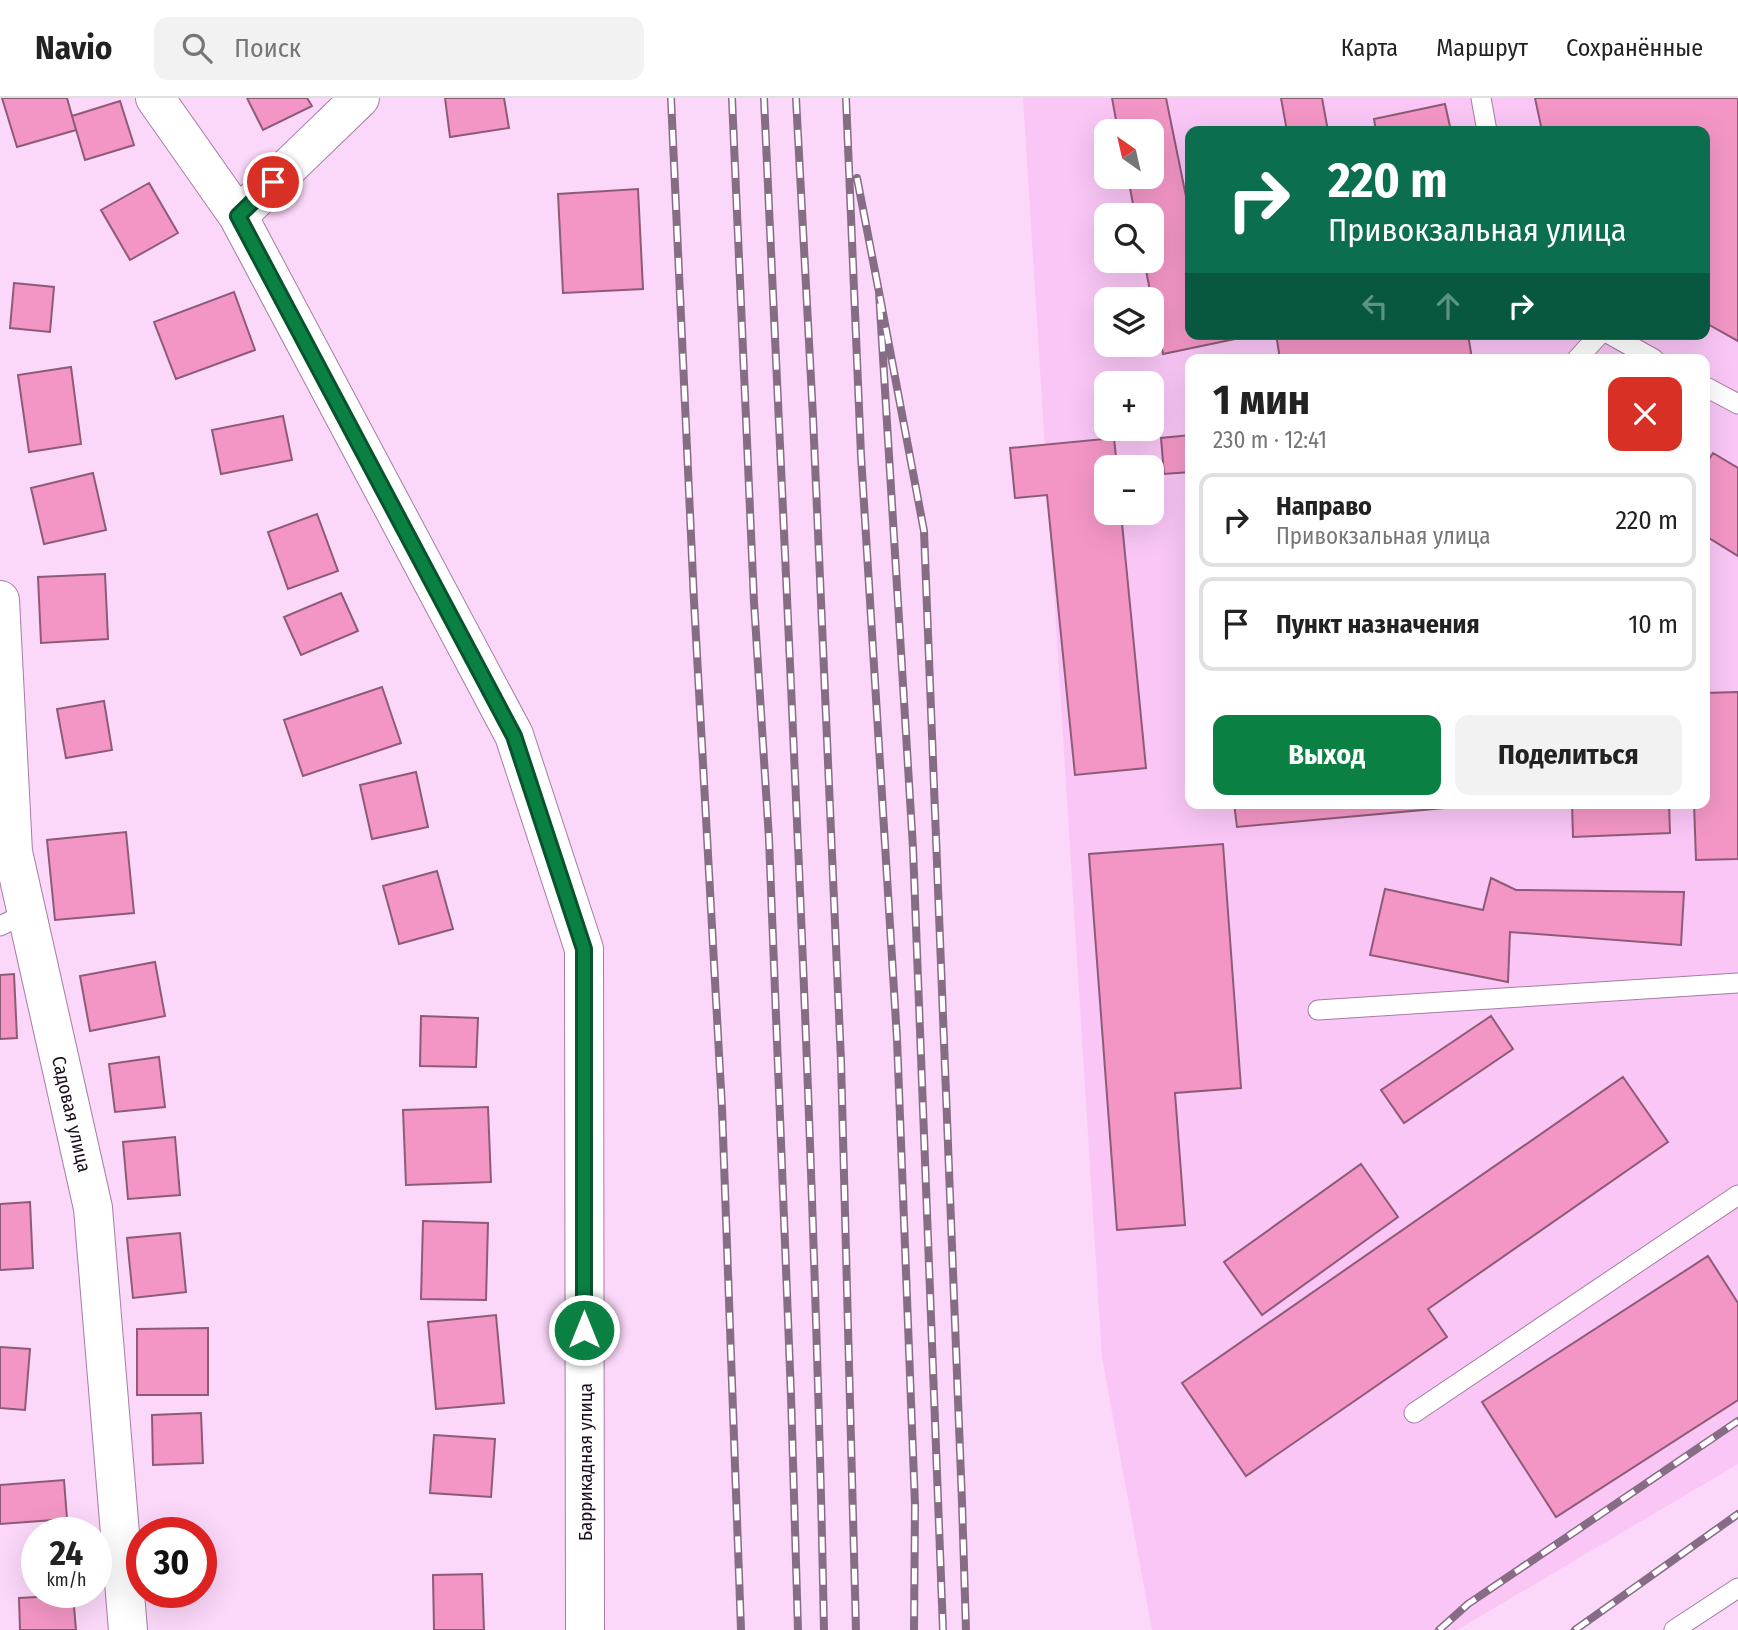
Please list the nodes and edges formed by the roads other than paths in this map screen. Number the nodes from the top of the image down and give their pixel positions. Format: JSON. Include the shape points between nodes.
{"nodes":[{"id":1,"x":155,"y":98,"type":"edge"},
{"id":2,"x":360,"y":98,"type":"edge"},
{"id":3,"x":1480,"y":98,"type":"edge"},
{"id":4,"x":1486,"y":126,"type":"edge"},
{"id":5,"x":238,"y":216,"type":"junction"},
{"id":6,"x":1594,"y":340,"type":"edge"},
{"id":7,"x":1620,"y":340,"type":"edge"},
{"id":8,"x":1582,"y":354,"type":"edge"},
{"id":9,"x":1645,"y":354,"type":"edge"},
{"id":10,"x":1710,"y":389,"type":"edge"},
{"id":11,"x":1738,"y":404,"type":"edge"},
{"id":12,"x":0,"y":600,"type":"edge"},
{"id":13,"x":13,"y":920,"type":"edge"},
{"id":14,"x":1738,"y":983,"type":"edge"},
{"id":15,"x":1318,"y":1010,"type":"dead end"},
{"id":16,"x":1738,"y":1195,"type":"edge"},
{"id":17,"x":1414,"y":1413,"type":"dead end"},
{"id":18,"x":1738,"y":1588,"type":"edge"},
{"id":19,"x":128,"y":1630,"type":"edge"},
{"id":20,"x":585,"y":1630,"type":"edge"},
{"id":21,"x":1674,"y":1630,"type":"edge"}],
"edges":[{"from":1,"to":5,"type":"street","name":"Баррикадная улица"},
{"from":2,"to":5,"type":"street"},
{"from":3,"to":4,"type":"lane"},
{"from":5,"to":20,"type":"street","name":"Баррикадная улица","via":[[514,736],[584,949]]},
{"from":6,"to":8,"type":"lane"},
{"from":7,"to":9,"type":"lane"},
{"from":10,"to":11,"type":"lane"},
{"from":12,"to":13,"type":"street","name":"Садовая улица"},
{"from":13,"to":19,"type":"street","name":"Садовая улица","via":[[93,1208]]},
{"from":14,"to":15,"type":"lane"},
{"from":16,"to":17,"type":"lane"},
{"from":18,"to":21,"type":"lane"}]}
